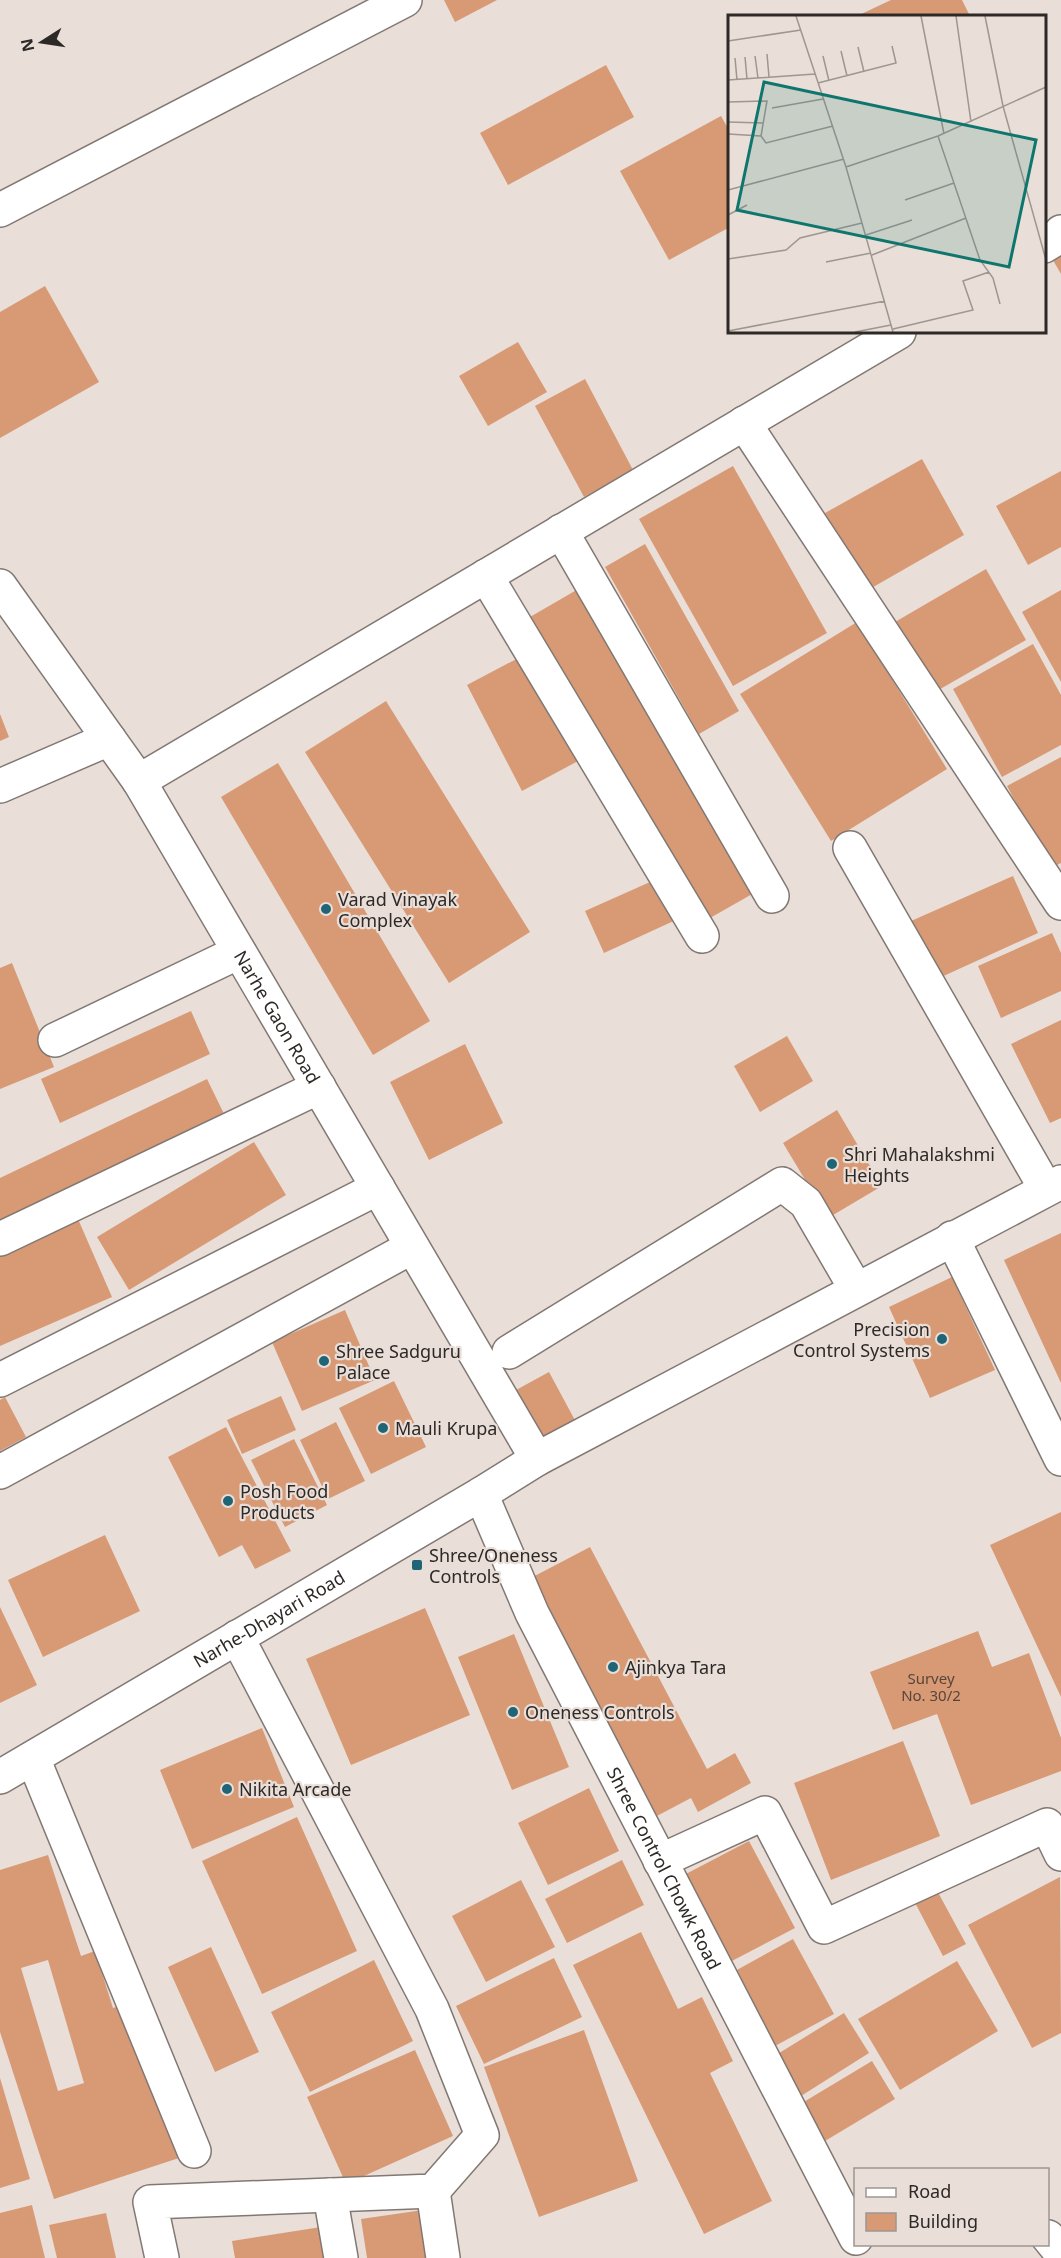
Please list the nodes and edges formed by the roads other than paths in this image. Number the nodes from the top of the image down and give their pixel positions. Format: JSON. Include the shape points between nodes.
{"nodes":[{"id":1,"x":405,"y":0,"type":"edge"},
{"id":2,"x":0,"y":210,"type":"edge"},
{"id":3,"x":1061,"y":232,"type":"edge"},
{"id":4,"x":1046,"y":245,"type":"edge"},
{"id":5,"x":898,"y":333,"type":"edge"},
{"id":6,"x":744,"y":423,"type":"junction"},
{"id":7,"x":561,"y":531,"type":"junction"},
{"id":8,"x":486,"y":576,"type":"junction"},
{"id":9,"x":0,"y":586,"type":"edge"},
{"id":10,"x":109,"y":739,"type":"junction"},
{"id":11,"x":139,"y":781,"type":"junction"},
{"id":12,"x":0,"y":786,"type":"edge"},
{"id":13,"x":850,"y":848,"type":"dead end"},
{"id":14,"x":772,"y":896,"type":"dead end"},
{"id":15,"x":1061,"y":903,"type":"edge"},
{"id":16,"x":702,"y":936,"type":"dead end"},
{"id":17,"x":239,"y":952,"type":"junction"},
{"id":18,"x":55,"y":1040,"type":"dead end"},
{"id":19,"x":319,"y":1087,"type":"junction"},
{"id":20,"x":1053,"y":1185,"type":"edge"},
{"id":21,"x":378,"y":1188,"type":"junction"},
{"id":22,"x":952,"y":1238,"type":"junction"},
{"id":23,"x":0,"y":1239,"type":"edge"},
{"id":24,"x":412,"y":1247,"type":"junction"},
{"id":25,"x":856,"y":1289,"type":"junction"},
{"id":26,"x":509,"y":1352,"type":"dead end"},
{"id":27,"x":0,"y":1380,"type":"edge"},
{"id":28,"x":537,"y":1459,"type":"junction"},
{"id":29,"x":1061,"y":1459,"type":"edge"},
{"id":30,"x":0,"y":1472,"type":"edge"},
{"id":31,"x":481,"y":1494,"type":"junction"},
{"id":32,"x":237,"y":1637,"type":"junction"},
{"id":33,"x":33,"y":1758,"type":"junction"},
{"id":34,"x":0,"y":1777,"type":"edge"},
{"id":35,"x":1061,"y":1854,"type":"edge"},
{"id":36,"x":660,"y":1861,"type":"junction"},
{"id":37,"x":194,"y":2151,"type":"dead end"},
{"id":38,"x":433,"y":2191,"type":"junction"},
{"id":39,"x":330,"y":2195,"type":"junction"},
{"id":40,"x":854,"y":2236,"type":"edge"},
{"id":41,"x":1049,"y":2239,"type":"edge"},
{"id":42,"x":1061,"y":2253,"type":"edge"},
{"id":43,"x":162,"y":2258,"type":"edge"},
{"id":44,"x":341,"y":2258,"type":"edge"},
{"id":45,"x":443,"y":2258,"type":"edge"}],
"edges":[{"from":1,"to":2,"type":"street"},
{"from":3,"to":4,"type":"street"},
{"from":5,"to":6,"type":"street"},
{"from":6,"to":7,"type":"street"},
{"from":6,"to":15,"type":"street"},
{"from":7,"to":8,"type":"street"},
{"from":7,"to":14,"type":"street"},
{"from":8,"to":11,"type":"street"},
{"from":8,"to":16,"type":"street"},
{"from":9,"to":10,"type":"street","name":"Narhe Gaon Road"},
{"from":10,"to":11,"type":"street","name":"Narhe Gaon Road"},
{"from":10,"to":12,"type":"street"},
{"from":11,"to":17,"type":"street","name":"Narhe Gaon Road"},
{"from":13,"to":20,"type":"street"},
{"from":17,"to":18,"type":"street"},
{"from":17,"to":19,"type":"street","name":"Narhe Gaon Road"},
{"from":19,"to":21,"type":"street","name":"Narhe Gaon Road"},
{"from":19,"to":23,"type":"street"},
{"from":20,"to":22,"type":"street","name":"Narhe-Dhayari Road"},
{"from":21,"to":24,"type":"street","name":"Narhe Gaon Road"},
{"from":21,"to":27,"type":"street"},
{"from":22,"to":25,"type":"street","name":"Narhe-Dhayari Road"},
{"from":22,"to":29,"type":"street"},
{"from":24,"to":28,"type":"street","name":"Narhe Gaon Road"},
{"from":24,"to":30,"type":"street"},
{"from":25,"to":26,"type":"street","via":[[806,1203],[782,1185]]},
{"from":25,"to":28,"type":"street","name":"Narhe-Dhayari Road"},
{"from":28,"to":31,"type":"street","name":"Narhe-Dhayari Road"},
{"from":31,"to":32,"type":"street","name":"Narhe-Dhayari Road"},
{"from":31,"to":36,"type":"street","name":"Shree Control Chowk Road","via":[[532,1613]]},
{"from":32,"to":33,"type":"street","name":"Narhe-Dhayari Road"},
{"from":32,"to":38,"type":"street","via":[[432,2009],[482,2135]]},
{"from":33,"to":34,"type":"street","name":"Narhe-Dhayari Road"},
{"from":33,"to":37,"type":"street"},
{"from":35,"to":36,"type":"street","via":[[1047,1825],[824,1927],[765,1813]]},
{"from":36,"to":40,"type":"street","name":"Shree Control Chowk Road"},
{"from":38,"to":39,"type":"street"},
{"from":38,"to":45,"type":"street"},
{"from":39,"to":43,"type":"street","via":[[150,2202]]},
{"from":39,"to":44,"type":"street"},
{"from":41,"to":42,"type":"street"}]}
